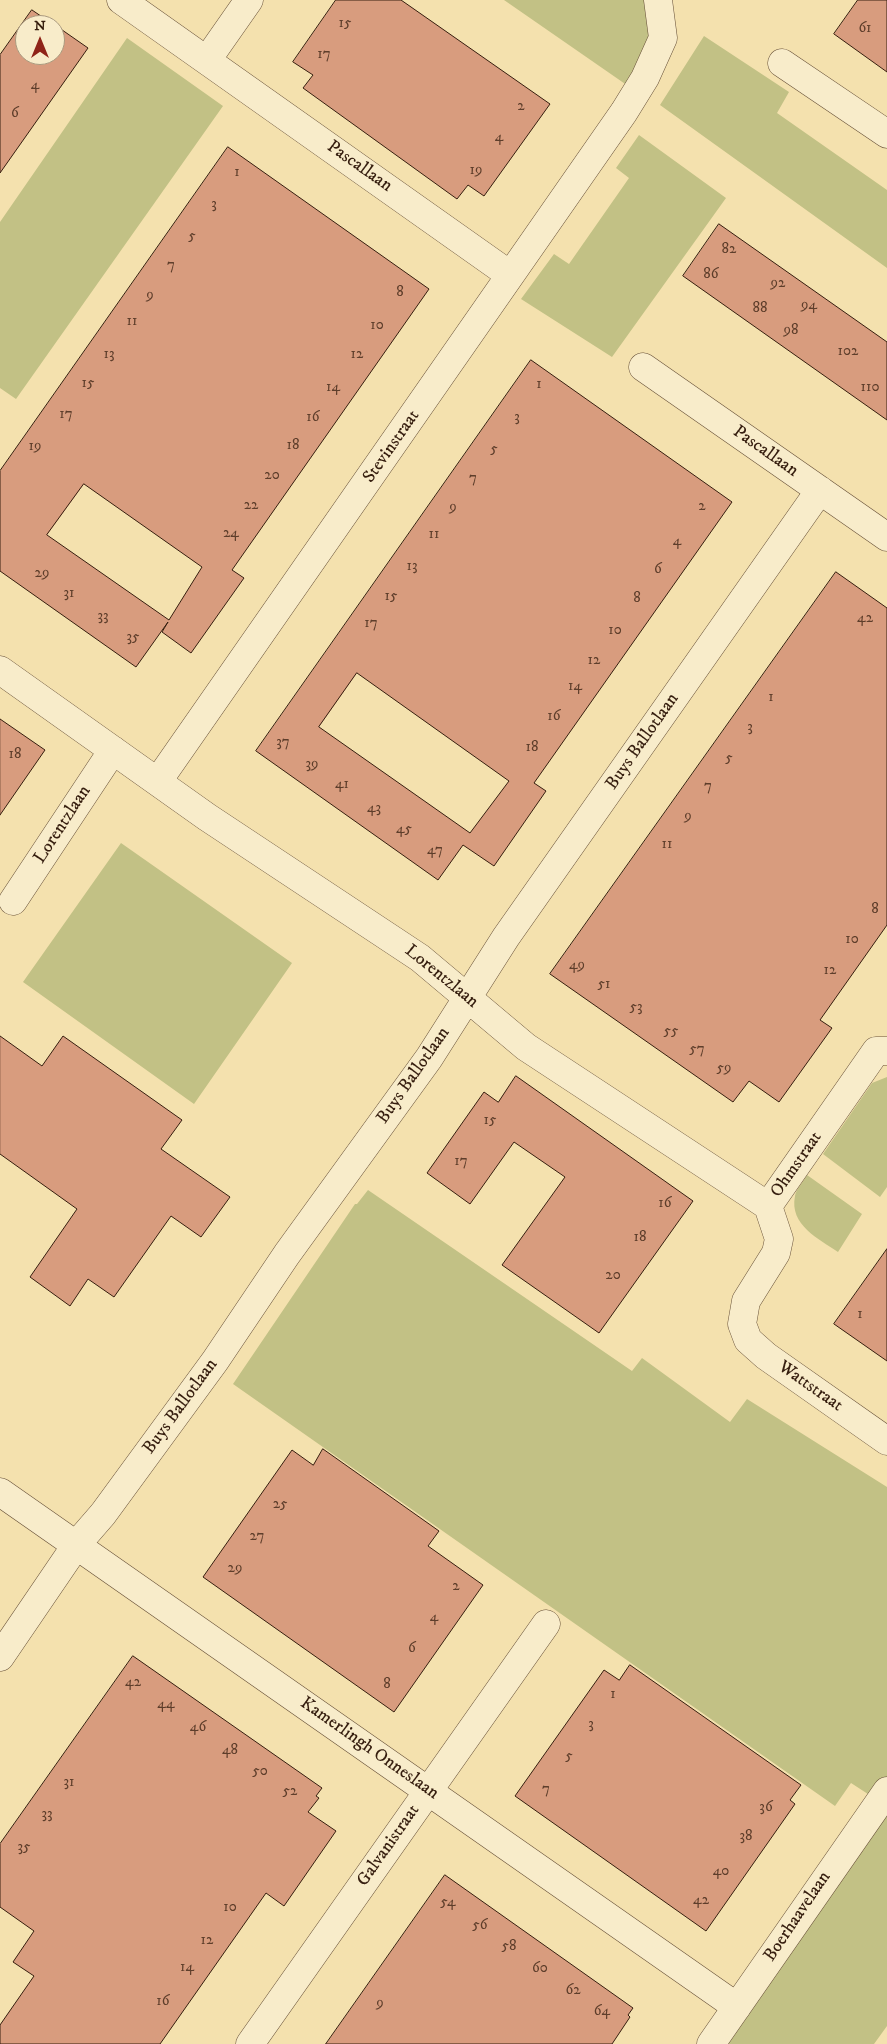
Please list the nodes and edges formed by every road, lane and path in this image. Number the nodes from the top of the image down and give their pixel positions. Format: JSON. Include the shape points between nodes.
{"nodes":[{"id":1,"x":121,"y":0,"type":"edge"},
{"id":2,"x":249,"y":0,"type":"edge"},
{"id":3,"x":658,"y":0,"type":"edge"},
{"id":4,"x":206,"y":60,"type":"junction"},
{"id":5,"x":782,"y":63,"type":"dead end"},
{"id":6,"x":887,"y":134,"type":"edge"},
{"id":7,"x":510,"y":275,"type":"junction"},
{"id":8,"x":643,"y":367,"type":"dead end"},
{"id":9,"x":820,"y":490,"type":"junction"},
{"id":10,"x":887,"y":537,"type":"edge"},
{"id":11,"x":0,"y":670,"type":"edge"},
{"id":12,"x":113,"y":750,"type":"junction"},
{"id":13,"x":158,"y":781,"type":"junction"},
{"id":14,"x":14,"y":901,"type":"dead end"},
{"id":15,"x":467,"y":998,"type":"junction"},
{"id":16,"x":887,"y":1051,"type":"edge"},
{"id":17,"x":768,"y":1206,"type":"junction"},
{"id":18,"x":742,"y":1324,"type":"joint"},
{"id":19,"x":887,"y":1441,"type":"edge"},
{"id":20,"x":0,"y":1492,"type":"edge"},
{"id":21,"x":76,"y":1544,"type":"junction"},
{"id":22,"x":546,"y":1624,"type":"dead end"},
{"id":23,"x":0,"y":1657,"type":"edge"},
{"id":24,"x":428,"y":1790,"type":"junction"},
{"id":25,"x":887,"y":1791,"type":"edge"},
{"id":26,"x":737,"y":2006,"type":"junction"},
{"id":27,"x":250,"y":2044,"type":"edge"},
{"id":28,"x":711,"y":2044,"type":"edge"}],
"edges":[{"from":1,"to":4,"type":"street","name":"Pascallaan"},
{"from":2,"to":4,"type":"street"},
{"from":3,"to":7,"type":"street","name":"Stevinstraat","via":[[663,38],[645,78]]},
{"from":4,"to":7,"type":"street","name":"Pascallaan"},
{"from":5,"to":6,"type":"street"},
{"from":7,"to":13,"type":"street","name":"Stevinstraat"},
{"from":8,"to":9,"type":"street","name":"Pascallaan"},
{"from":9,"to":10,"type":"street","name":"Pascallaan"},
{"from":9,"to":15,"type":"street","name":"Buys Ballotlaan","via":[[512,928]]},
{"from":11,"to":12,"type":"street","name":"Lorentzlaan"},
{"from":12,"to":13,"type":"street","name":"Lorentzlaan"},
{"from":12,"to":14,"type":"street","name":"Lorentzlaan"},
{"from":13,"to":15,"type":"street","name":"Lorentzlaan","via":[[420,958]]},
{"from":15,"to":17,"type":"street","name":"Lorentzlaan","via":[[526,1047]]},
{"from":15,"to":21,"type":"street","name":"Buys Ballotlaan","via":[[215,1361],[103,1514]]},
{"from":16,"to":17,"type":"street","name":"Ohmstraat","via":[[876,1051]]},
{"from":17,"to":18,"type":"street","name":"Ohmstraat","via":[[779,1239],[776,1253],[746,1301]]},
{"from":18,"to":19,"type":"street","name":"Wattstraat","via":[[748,1340],[766,1356]]},
{"from":20,"to":21,"type":"street","name":"Kamerlingh Onneslaan"},
{"from":21,"to":23,"type":"street","name":"Buys Ballotlaan"},
{"from":21,"to":24,"type":"street","name":"Kamerlingh Onneslaan"},
{"from":22,"to":24,"type":"street","name":"Galvanistraat"},
{"from":24,"to":26,"type":"street","name":"Kamerlingh Onneslaan"},
{"from":24,"to":27,"type":"street","name":"Galvanistraat"},
{"from":25,"to":26,"type":"street","name":"Boerhaavelaan"},
{"from":26,"to":28,"type":"street","name":"Boerhaavelaan"}]}
